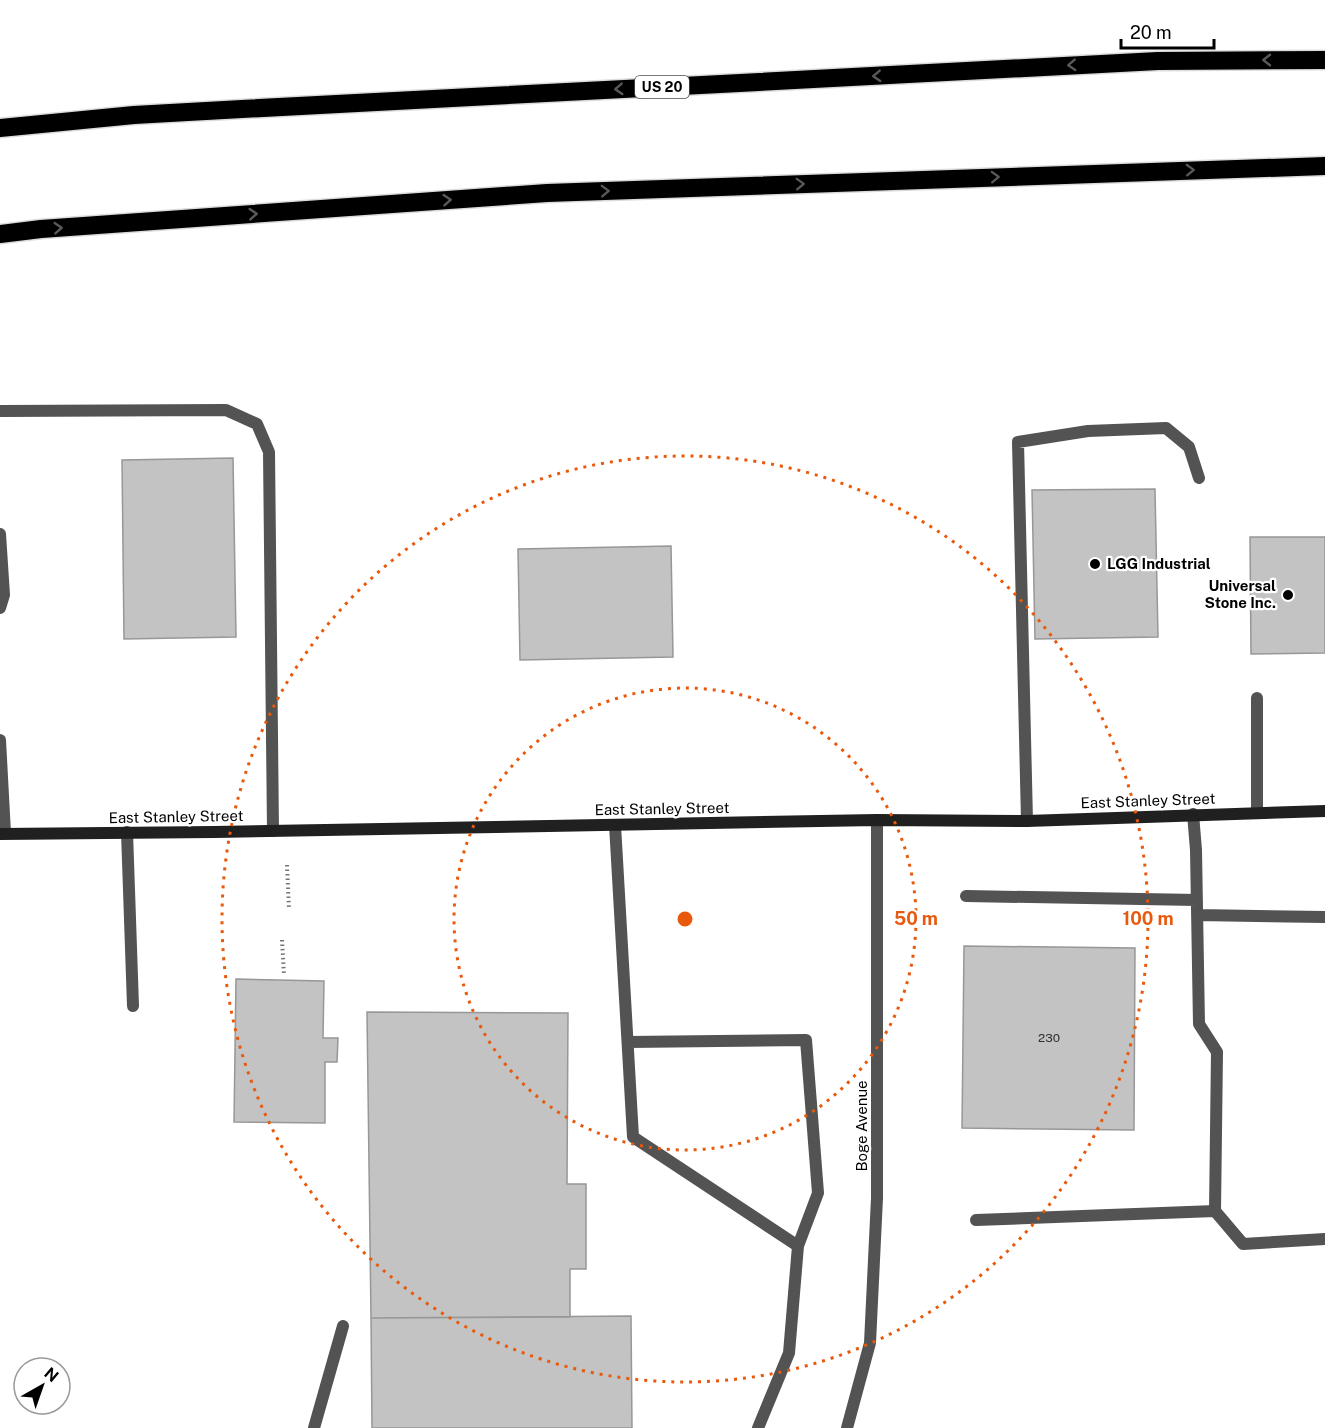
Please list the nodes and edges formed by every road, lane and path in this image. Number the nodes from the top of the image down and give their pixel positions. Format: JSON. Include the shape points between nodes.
{"nodes":[{"id":1,"x":1325,"y":60,"type":"edge"},
{"id":2,"x":0,"y":128,"type":"edge"},
{"id":3,"x":1325,"y":166,"type":"edge"},
{"id":4,"x":0,"y":234,"type":"edge"},
{"id":5,"x":0,"y":411,"type":"edge"},
{"id":6,"x":1199,"y":478,"type":"dead end"},
{"id":7,"x":0,"y":534,"type":"edge"},
{"id":8,"x":0,"y":608,"type":"edge"},
{"id":9,"x":1257,"y":698,"type":"dead end"},
{"id":10,"x":0,"y":740,"type":"edge"},
{"id":11,"x":1325,"y":811,"type":"edge"},
{"id":12,"x":1257,"y":812,"type":"junction"},
{"id":13,"x":1193,"y":814,"type":"junction"},
{"id":14,"x":877,"y":820,"type":"junction"},
{"id":15,"x":1027,"y":821,"type":"junction"},
{"id":16,"x":615,"y":825,"type":"junction"},
{"id":17,"x":273,"y":831,"type":"junction"},
{"id":18,"x":127,"y":832,"type":"junction"},
{"id":19,"x":3,"y":834,"type":"edge"},
{"id":20,"x":287,"y":865,"type":"dead end"},
{"id":21,"x":966,"y":896,"type":"dead end"},
{"id":22,"x":1197,"y":900,"type":"junction"},
{"id":23,"x":289,"y":909,"type":"dead end"},
{"id":24,"x":1197,"y":915,"type":"junction"},
{"id":25,"x":1325,"y":917,"type":"edge"},
{"id":26,"x":282,"y":940,"type":"dead end"},
{"id":27,"x":284,"y":975,"type":"dead end"},
{"id":28,"x":133,"y":1006,"type":"dead end"},
{"id":29,"x":628,"y":1042,"type":"junction"},
{"id":30,"x":1215,"y":1211,"type":"junction"},
{"id":31,"x":976,"y":1220,"type":"dead end"},
{"id":32,"x":1325,"y":1239,"type":"edge"},
{"id":33,"x":798,"y":1246,"type":"junction"},
{"id":34,"x":343,"y":1326,"type":"dead end"},
{"id":35,"x":314,"y":1428,"type":"edge"},
{"id":36,"x":758,"y":1428,"type":"edge"},
{"id":37,"x":847,"y":1428,"type":"edge"}],
"edges":[{"from":1,"to":2,"type":"highway","number":"US 20","one_way":true,"via":[[1158,61],[254,108]]},
{"from":4,"to":3,"type":"highway","one_way":true,"via":[[547,193]]},
{"from":5,"to":17,"type":"street","via":[[226,410],[257,424],[270,452]]},
{"from":6,"to":15,"type":"street","via":[[1189,447],[1166,428],[1088,431],[1018,442]]},
{"from":7,"to":8,"type":"street","via":[[4,595]]},
{"from":9,"to":12,"type":"street"},
{"from":10,"to":19,"type":"street"},
{"from":11,"to":12,"type":"street","name":"East Stanley Street"},
{"from":12,"to":13,"type":"street","name":"East Stanley Street"},
{"from":13,"to":15,"type":"street","name":"East Stanley Street"},
{"from":13,"to":22,"type":"street"},
{"from":14,"to":15,"type":"street","name":"East Stanley Street"},
{"from":14,"to":16,"type":"street","name":"East Stanley Street"},
{"from":14,"to":37,"type":"street","name":"Boge Avenue","via":[[878,1198],[870,1343]]},
{"from":16,"to":17,"type":"street","name":"East Stanley Street"},
{"from":16,"to":29,"type":"street"},
{"from":17,"to":18,"type":"street","name":"East Stanley Street"},
{"from":18,"to":19,"type":"street","name":"East Stanley Street"},
{"from":18,"to":28,"type":"street"},
{"from":20,"to":23,"type":"path"},
{"from":21,"to":22,"type":"street"},
{"from":22,"to":24,"type":"street"},
{"from":24,"to":25,"type":"street"},
{"from":24,"to":30,"type":"street","via":[[1199,1024],[1217,1052]]},
{"from":26,"to":27,"type":"path"},
{"from":29,"to":33,"type":"street","via":[[633,1137]]},
{"from":29,"to":33,"type":"street","via":[[806,1040],[818,1193]]},
{"from":30,"to":31,"type":"street"},
{"from":30,"to":32,"type":"street","via":[[1243,1244]]},
{"from":33,"to":36,"type":"street","via":[[789,1353]]},
{"from":34,"to":35,"type":"street"}]}
